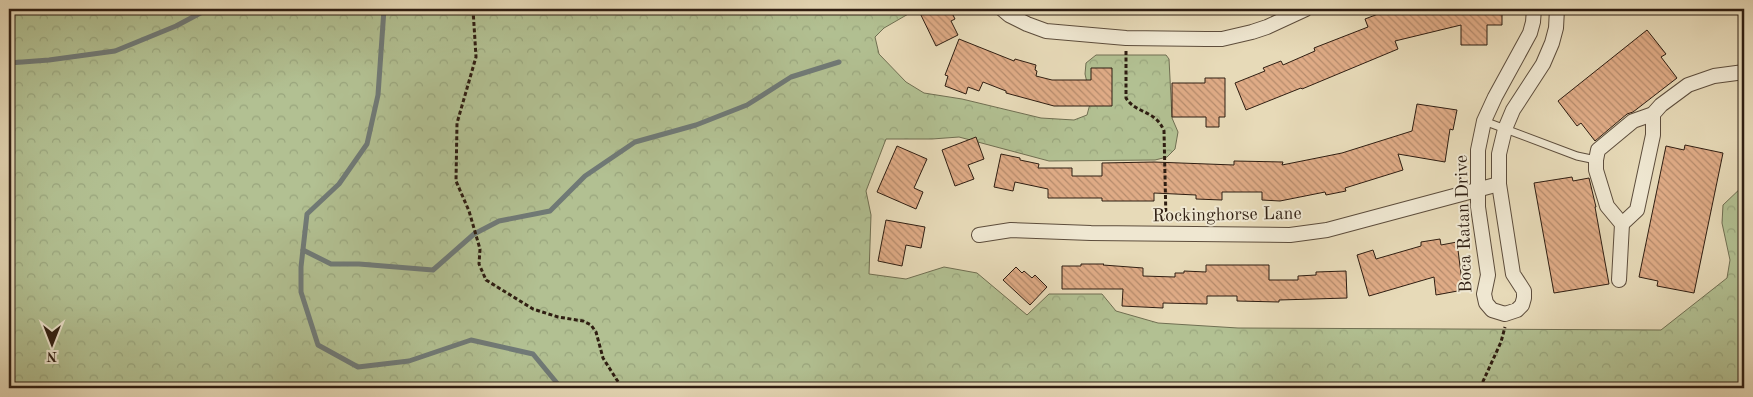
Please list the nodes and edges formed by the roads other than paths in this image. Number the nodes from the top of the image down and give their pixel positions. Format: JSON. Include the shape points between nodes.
{"nodes":[{"id":1,"x":1002,"y":9,"type":"edge"},
{"id":2,"x":1306,"y":9,"type":"edge"},
{"id":3,"x":1534,"y":9,"type":"edge"},
{"id":4,"x":1557,"y":9,"type":"edge"},
{"id":5,"x":1744,"y":72,"type":"edge"},
{"id":6,"x":1653,"y":114,"type":"junction"},
{"id":7,"x":1484,"y":121,"type":"junction"},
{"id":8,"x":1505,"y":129,"type":"junction"},
{"id":9,"x":1596,"y":160,"type":"junction"},
{"id":10,"x":1499,"y":184,"type":"junction"},
{"id":11,"x":1477,"y":189,"type":"junction"},
{"id":12,"x":1622,"y":224,"type":"junction"},
{"id":13,"x":979,"y":235,"type":"dead end"},
{"id":14,"x":1619,"y":280,"type":"dead end"}],
"edges":[{"from":1,"to":2,"type":"street","via":[[1027,24],[1046,30],[1126,38],[1222,39],[1267,27]]},
{"from":3,"to":7,"type":"street","name":"Boca Ratan Drive","via":[[1530,33]]},
{"from":4,"to":8,"type":"street","via":[[1556,28],[1543,64],[1513,110]]},
{"from":5,"to":6,"type":"street","via":[[1714,76],[1688,85]]},
{"from":6,"to":9,"type":"street","via":[[1634,121],[1598,150]]},
{"from":6,"to":12,"type":"street","via":[[1653,135],[1637,210]]},
{"from":7,"to":8,"type":"lane"},
{"from":7,"to":11,"type":"street","name":"Boca Ratan Drive","via":[[1478,150]]},
{"from":8,"to":9,"type":"lane"},
{"from":8,"to":10,"type":"street","via":[[1499,154]]},
{"from":9,"to":12,"type":"street","via":[[1607,206]]},
{"from":10,"to":11,"type":"street","name":"Rockinghorse Lane"},
{"from":10,"to":11,"type":"street","name":"Boca Ratan Drive","via":[[1513,274],[1521,284],[1524,298],[1517,310],[1504,314],[1492,310],[1484,294],[1488,275]]},
{"from":11,"to":13,"type":"street","name":"Rockinghorse Lane","via":[[1327,230],[1290,235],[1011,230]]},
{"from":12,"to":14,"type":"street"}]}
